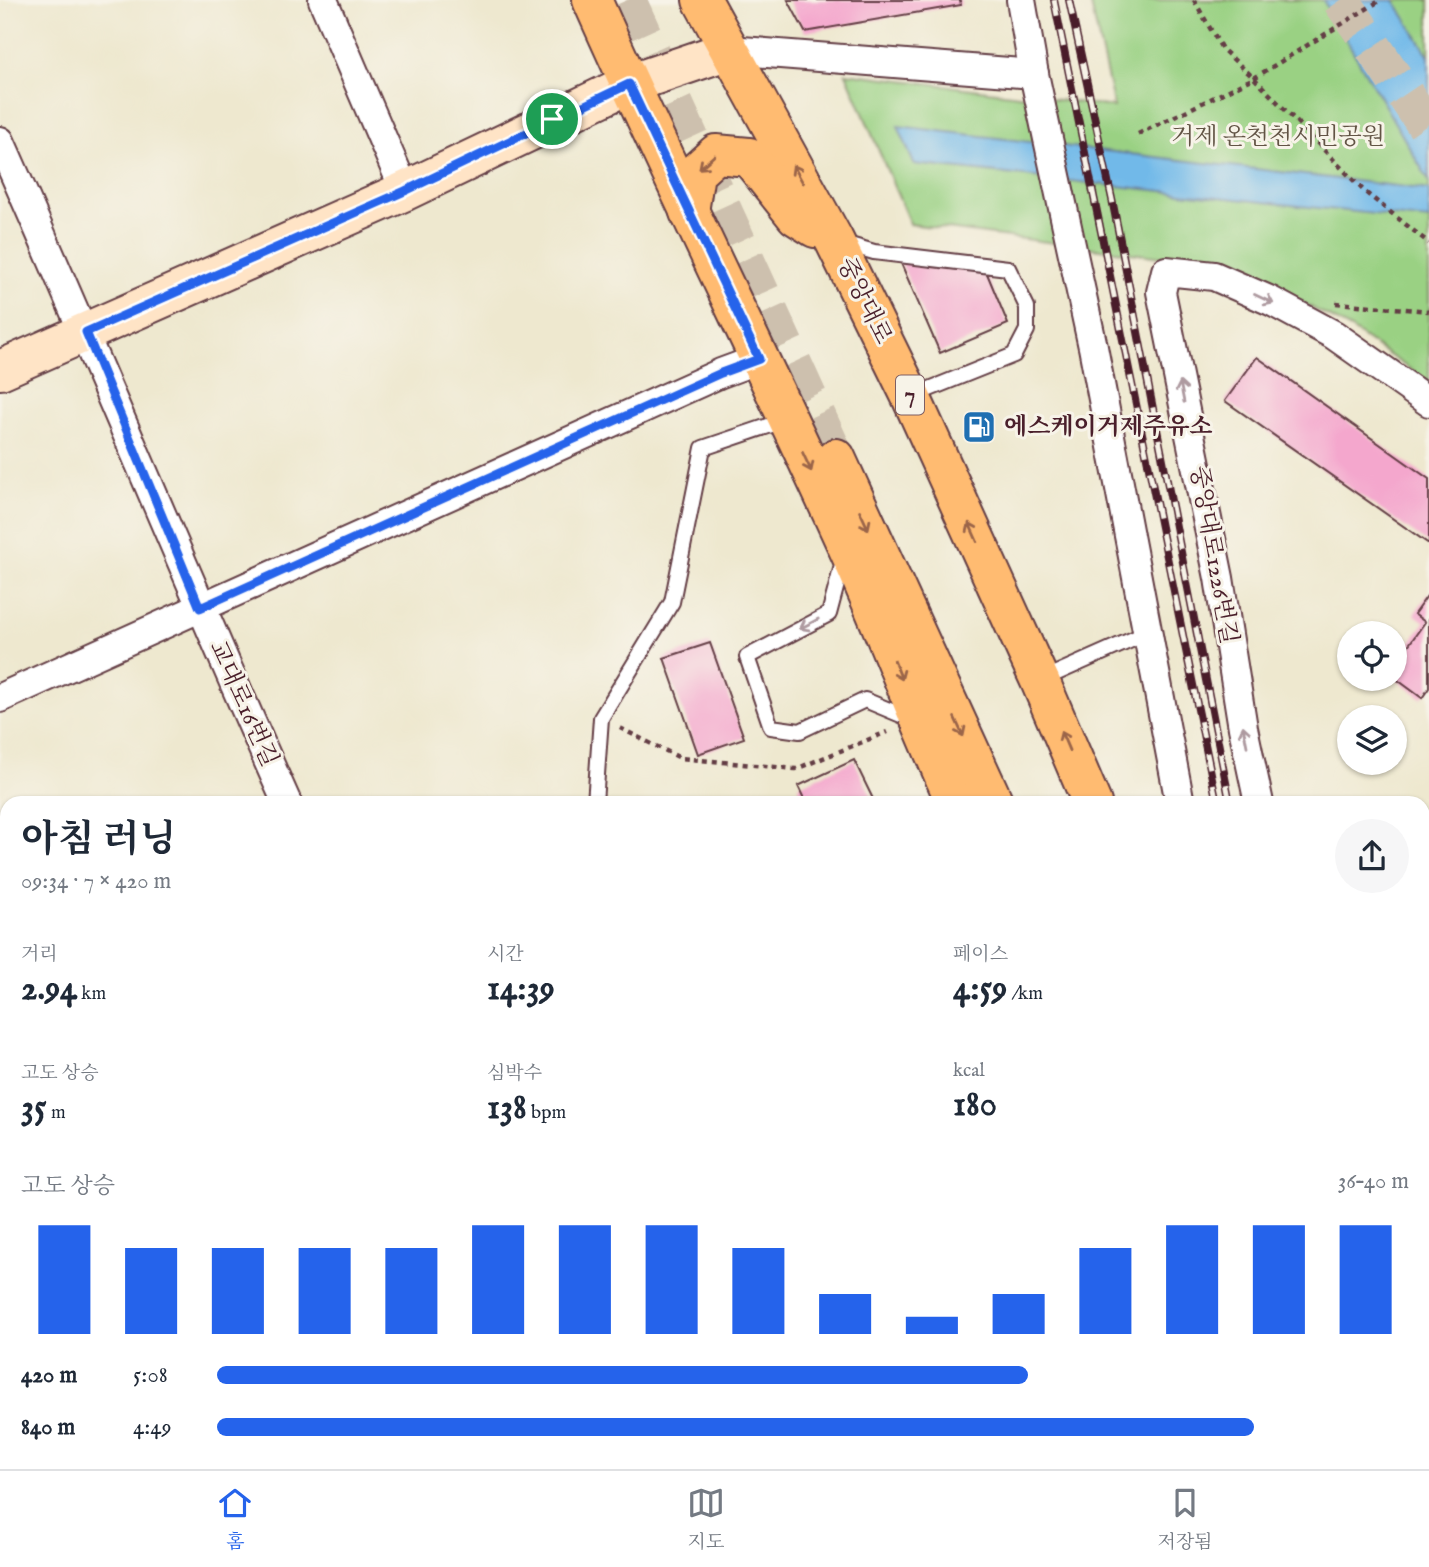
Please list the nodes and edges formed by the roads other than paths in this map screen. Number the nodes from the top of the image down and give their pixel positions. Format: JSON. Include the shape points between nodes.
{"nodes":[{"id":1,"x":323,"y":0,"type":"edge"},
{"id":2,"x":593,"y":0,"type":"edge"},
{"id":3,"x":702,"y":0,"type":"edge"},
{"id":4,"x":1021,"y":0,"type":"edge"},
{"id":5,"x":729,"y":50,"type":"junction"},
{"id":6,"x":1034,"y":74,"type":"junction"},
{"id":7,"x":629,"y":84,"type":"junction"},
{"id":8,"x":0,"y":141,"type":"edge"},
{"id":9,"x":405,"y":191,"type":"junction"},
{"id":10,"x":689,"y":212,"type":"junction"},
{"id":11,"x":834,"y":240,"type":"junction"},
{"id":12,"x":86,"y":332,"type":"junction"},
{"id":13,"x":759,"y":359,"type":"junction"},
{"id":14,"x":0,"y":370,"type":"edge"},
{"id":15,"x":911,"y":397,"type":"junction"},
{"id":16,"x":1429,"y":402,"type":"edge"},
{"id":17,"x":788,"y":420,"type":"junction"},
{"id":18,"x":836,"y":458,"type":"tunnel mouth"},
{"id":19,"x":847,"y":546,"type":"junction"},
{"id":20,"x":200,"y":608,"type":"junction"},
{"id":21,"x":1147,"y":633,"type":"junction"},
{"id":22,"x":1040,"y":681,"type":"junction"},
{"id":23,"x":0,"y":698,"type":"edge"},
{"id":24,"x":919,"y":722,"type":"junction"},
{"id":25,"x":284,"y":796,"type":"edge"},
{"id":26,"x":595,"y":796,"type":"edge"},
{"id":27,"x":953,"y":796,"type":"edge"},
{"id":28,"x":991,"y":796,"type":"edge"},
{"id":29,"x":1089,"y":796,"type":"edge"},
{"id":30,"x":1179,"y":796,"type":"edge"},
{"id":31,"x":1258,"y":796,"type":"edge"}],
"edges":[{"from":1,"to":9,"type":"street"},
{"from":2,"to":7,"type":"main road"},
{"from":3,"to":5,"type":"main road","name":"중앙대로","number":"7"},
{"from":4,"to":6,"type":"street"},
{"from":5,"to":6,"type":"street"},
{"from":5,"to":7,"type":"main road"},
{"from":11,"to":5,"type":"main road","name":"중앙대로","number":"7","one_way":true},
{"from":6,"to":21,"type":"street","via":[[1093,346]]},
{"from":7,"to":9,"type":"main road"},
{"from":7,"to":10,"type":"main road"},
{"from":8,"to":12,"type":"street","name":"교대로16번길"},
{"from":9,"to":12,"type":"main road"},
{"from":11,"to":10,"type":"main road","one_way":true,"via":[[796,216],[749,157],[716,154],[695,173]]},
{"from":10,"to":13,"type":"main road"},
{"from":11,"to":15,"type":"main road","name":"중앙대로","number":"7"},
{"from":11,"to":15,"type":"lane","via":[[874,252],[1007,268],[1027,307],[1027,330],[1014,355]]},
{"from":12,"to":14,"type":"main road"},
{"from":12,"to":20,"type":"street","name":"교대로16번길"},
{"from":13,"to":17,"type":"main road"},
{"from":13,"to":20,"type":"street"},
{"from":22,"to":15,"type":"main road","name":"중앙대로","number":"7","one_way":true},
{"from":31,"to":16,"type":"street","name":"중앙대로1226번길","one_way":true,"via":[[1161,292],[1167,271],[1214,276],[1271,301],[1334,335]]},
{"from":17,"to":19,"type":"main road","one_way":true},
{"from":17,"to":26,"type":"lane","via":[[703,448],[672,602],[601,718]]},
{"from":18,"to":28,"type":"main road","one_way":true},
{"from":19,"to":24,"type":"main road","one_way":true},
{"from":19,"to":24,"type":"lane","one_way":true,"via":[[829,614],[747,657],[771,727],[800,732],[865,700]]},
{"from":20,"to":23,"type":"street"},
{"from":20,"to":25,"type":"street","name":"교대로16번길"},
{"from":21,"to":22,"type":"lane"},
{"from":21,"to":30,"type":"street"},
{"from":29,"to":22,"type":"main road","name":"중앙대로","number":"7","one_way":true},
{"from":24,"to":27,"type":"main road"}]}
